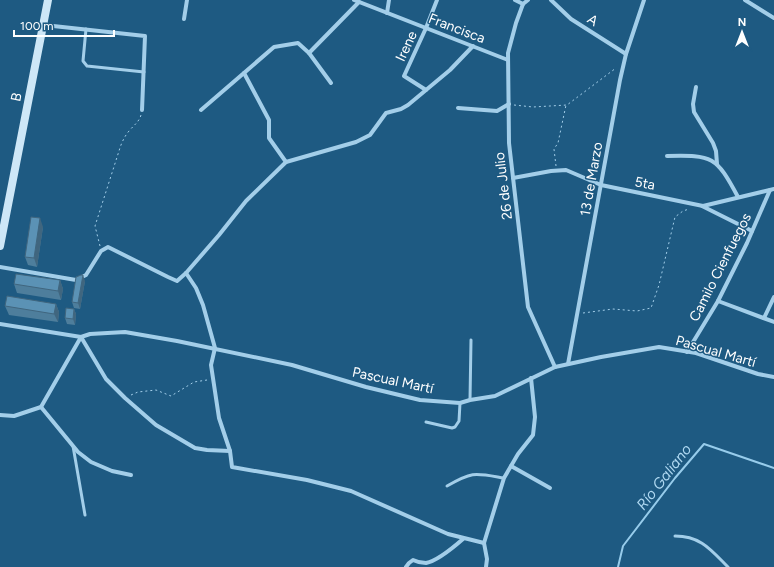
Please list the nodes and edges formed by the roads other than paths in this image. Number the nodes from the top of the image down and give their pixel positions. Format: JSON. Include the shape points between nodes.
{"nodes":[{"id":1,"x":48,"y":0,"type":"edge"},
{"id":2,"x":187,"y":0,"type":"edge"},
{"id":3,"x":354,"y":0,"type":"edge"},
{"id":4,"x":389,"y":0,"type":"edge"},
{"id":5,"x":437,"y":0,"type":"edge"},
{"id":6,"x":515,"y":0,"type":"edge"},
{"id":7,"x":528,"y":0,"type":"edge"},
{"id":8,"x":551,"y":0,"type":"edge"},
{"id":9,"x":644,"y":0,"type":"edge"},
{"id":10,"x":745,"y":0,"type":"edge"},
{"id":11,"x":359,"y":2,"type":"junction"},
{"id":12,"x":523,"y":4,"type":"junction"},
{"id":13,"x":387,"y":13,"type":"junction"},
{"id":14,"x":774,"y":18,"type":"edge"},
{"id":15,"x":184,"y":19,"type":"dead end"},
{"id":16,"x":44,"y":25,"type":"junction"},
{"id":17,"x":426,"y":28,"type":"junction"},
{"id":18,"x":86,"y":29,"type":"junction"},
{"id":19,"x":473,"y":46,"type":"junction"},
{"id":20,"x":309,"y":54,"type":"junction"},
{"id":21,"x":626,"y":54,"type":"junction"},
{"id":22,"x":508,"y":60,"type":"junction"},
{"id":23,"x":144,"y":72,"type":"junction"},
{"id":24,"x":244,"y":73,"type":"junction"},
{"id":25,"x":331,"y":83,"type":"dead end"},
{"id":26,"x":696,"y":87,"type":"dead end"},
{"id":27,"x":426,"y":90,"type":"junction"},
{"id":28,"x":509,"y":104,"type":"junction"},
{"id":29,"x":458,"y":108,"type":"dead end"},
{"id":30,"x":142,"y":110,"type":"road end"},
{"id":31,"x":201,"y":110,"type":"dead end"},
{"id":32,"x":667,"y":156,"type":"dead end"},
{"id":33,"x":286,"y":162,"type":"junction"},
{"id":34,"x":718,"y":164,"type":"junction"},
{"id":35,"x":513,"y":178,"type":"junction"},
{"id":36,"x":601,"y":185,"type":"junction"},
{"id":37,"x":772,"y":190,"type":"edge"},
{"id":38,"x":738,"y":197,"type":"junction"},
{"id":39,"x":700,"y":205,"type":"junction"},
{"id":40,"x":752,"y":231,"type":"junction"},
{"id":41,"x":0,"y":246,"type":"edge"},
{"id":42,"x":0,"y":267,"type":"edge"},
{"id":43,"x":186,"y":273,"type":"junction"},
{"id":44,"x":774,"y":297,"type":"edge"},
{"id":45,"x":718,"y":302,"type":"junction"},
{"id":46,"x":764,"y":318,"type":"junction"},
{"id":47,"x":774,"y":322,"type":"edge"},
{"id":48,"x":0,"y":324,"type":"edge"},
{"id":49,"x":81,"y":337,"type":"junction"},
{"id":50,"x":472,"y":340,"type":"dead end"},
{"id":51,"x":215,"y":348,"type":"junction"},
{"id":52,"x":687,"y":352,"type":"junction"},
{"id":53,"x":568,"y":364,"type":"junction"},
{"id":54,"x":555,"y":367,"type":"junction"},
{"id":55,"x":774,"y":377,"type":"edge"},
{"id":56,"x":531,"y":378,"type":"junction"},
{"id":57,"x":470,"y":400,"type":"junction"},
{"id":58,"x":460,"y":403,"type":"junction"},
{"id":59,"x":41,"y":407,"type":"junction"},
{"id":60,"x":0,"y":415,"type":"edge"},
{"id":61,"x":426,"y":422,"type":"dead end"},
{"id":62,"x":73,"y":446,"type":"junction"},
{"id":63,"x":230,"y":451,"type":"junction"},
{"id":64,"x":511,"y":466,"type":"junction"},
{"id":65,"x":130,"y":475,"type":"dead end"},
{"id":66,"x":504,"y":478,"type":"junction"},
{"id":67,"x":447,"y":486,"type":"dead end"},
{"id":68,"x":550,"y":488,"type":"dead end"},
{"id":69,"x":85,"y":515,"type":"dead end"},
{"id":70,"x":675,"y":536,"type":"dead end"},
{"id":71,"x":463,"y":539,"type":"junction"},
{"id":72,"x":484,"y":543,"type":"junction"},
{"id":73,"x":406,"y":567,"type":"edge"},
{"id":74,"x":486,"y":567,"type":"edge"},
{"id":75,"x":728,"y":567,"type":"edge"}],
"edges":[{"from":1,"to":16,"type":"street","name":"B"},
{"from":2,"to":15,"type":"street"},
{"from":3,"to":11,"type":"street","name":"Francisca"},
{"from":4,"to":13,"type":"street"},
{"from":5,"to":17,"type":"street","name":"Irene"},
{"from":6,"to":12,"type":"street"},
{"from":7,"to":12,"type":"street"},
{"from":8,"to":21,"type":"street","name":"A","via":[[571,19]]},
{"from":9,"to":21,"type":"street","name":"13 de Marzo"},
{"from":10,"to":14,"type":"street"},
{"from":11,"to":13,"type":"street","name":"Francisca"},
{"from":11,"to":20,"type":"street"},
{"from":12,"to":22,"type":"street","name":"26 de Julio"},
{"from":13,"to":17,"type":"street","name":"Francisca"},
{"from":16,"to":18,"type":"street"},
{"from":16,"to":41,"type":"street","name":"B"},
{"from":17,"to":19,"type":"street","name":"Francisca"},
{"from":17,"to":27,"type":"street","name":"Irene","via":[[404,76]]},
{"from":18,"to":23,"type":"street","via":[[145,36]]},
{"from":18,"to":23,"type":"lane","via":[[83,62],[87,66]]},
{"from":19,"to":22,"type":"street","name":"Francisca"},
{"from":19,"to":27,"type":"street"},
{"from":20,"to":24,"type":"street","via":[[298,43],[274,47]]},
{"from":20,"to":25,"type":"street"},
{"from":21,"to":36,"type":"street","name":"13 de Marzo"},
{"from":22,"to":28,"type":"street","name":"26 de Julio"},
{"from":23,"to":30,"type":"street"},
{"from":24,"to":31,"type":"street"},
{"from":24,"to":33,"type":"street","via":[[269,120],[269,138]]},
{"from":26,"to":34,"type":"street","via":[[694,112],[713,143]]},
{"from":27,"to":33,"type":"street","via":[[401,109],[386,113],[370,135],[356,142]]},
{"from":28,"to":29,"type":"street","via":[[497,111]]},
{"from":28,"to":35,"type":"street","name":"26 de Julio","via":[[509,143]]},
{"from":32,"to":34,"type":"street","via":[[695,155]]},
{"from":33,"to":43,"type":"street","via":[[246,201]]},
{"from":34,"to":38,"type":"street"},
{"from":35,"to":36,"type":"street","name":"5ta","via":[[566,170]]},
{"from":35,"to":54,"type":"street","name":"26 de Julio","via":[[528,307]]},
{"from":36,"to":39,"type":"street","name":"5ta"},
{"from":36,"to":53,"type":"street","name":"13 de Marzo"},
{"from":37,"to":38,"type":"street","name":"5ta"},
{"from":37,"to":40,"type":"street","name":"Camilo Cienfuegos"},
{"from":38,"to":39,"type":"street","name":"5ta"},
{"from":39,"to":40,"type":"street"},
{"from":40,"to":45,"type":"street","name":"Camilo Cienfuegos"},
{"from":42,"to":43,"type":"street","via":[[76,280],[86,275],[101,250],[108,247],[177,281]]},
{"from":43,"to":51,"type":"street","via":[[204,305]]},
{"from":44,"to":46,"type":"street"},
{"from":45,"to":46,"type":"street"},
{"from":45,"to":52,"type":"street","name":"Camilo Cienfuegos"},
{"from":46,"to":47,"type":"street"},
{"from":48,"to":49,"type":"street","name":"Pascual Martí"},
{"from":49,"to":51,"type":"street","name":"Pascual Martí","via":[[125,332]]},
{"from":49,"to":59,"type":"street"},
{"from":49,"to":63,"type":"street","via":[[106,379],[156,425],[195,448]]},
{"from":50,"to":57,"type":"lane"},
{"from":51,"to":58,"type":"street","name":"Pascual Martí","via":[[420,400]]},
{"from":51,"to":63,"type":"street","via":[[211,365],[219,418]]},
{"from":52,"to":53,"type":"street","name":"Pascual Martí","via":[[659,347]]},
{"from":52,"to":55,"type":"street","name":"Pascual Martí"},
{"from":53,"to":54,"type":"street","name":"Pascual Martí"},
{"from":54,"to":56,"type":"street","name":"Pascual Martí"},
{"from":56,"to":57,"type":"street","name":"Pascual Martí","via":[[495,396]]},
{"from":56,"to":64,"type":"street","via":[[535,417],[533,435]]},
{"from":57,"to":58,"type":"street","name":"Pascual Martí"},
{"from":58,"to":61,"type":"lane","via":[[459,421],[455,427]]},
{"from":59,"to":60,"type":"street","via":[[14,416]]},
{"from":59,"to":62,"type":"street"},
{"from":62,"to":65,"type":"street","via":[[91,462]]},
{"from":62,"to":69,"type":"lane"},
{"from":63,"to":71,"type":"street","via":[[232,467],[307,480],[351,491]]},
{"from":64,"to":66,"type":"street"},
{"from":64,"to":68,"type":"street"},
{"from":66,"to":67,"type":"lane","via":[[474,474],[462,477]]},
{"from":66,"to":72,"type":"street"},
{"from":70,"to":75,"type":"lane","via":[[693,538],[706,546]]},
{"from":71,"to":72,"type":"street"},
{"from":71,"to":73,"type":"street","via":[[430,562],[413,560]]},
{"from":72,"to":74,"type":"street"}]}
